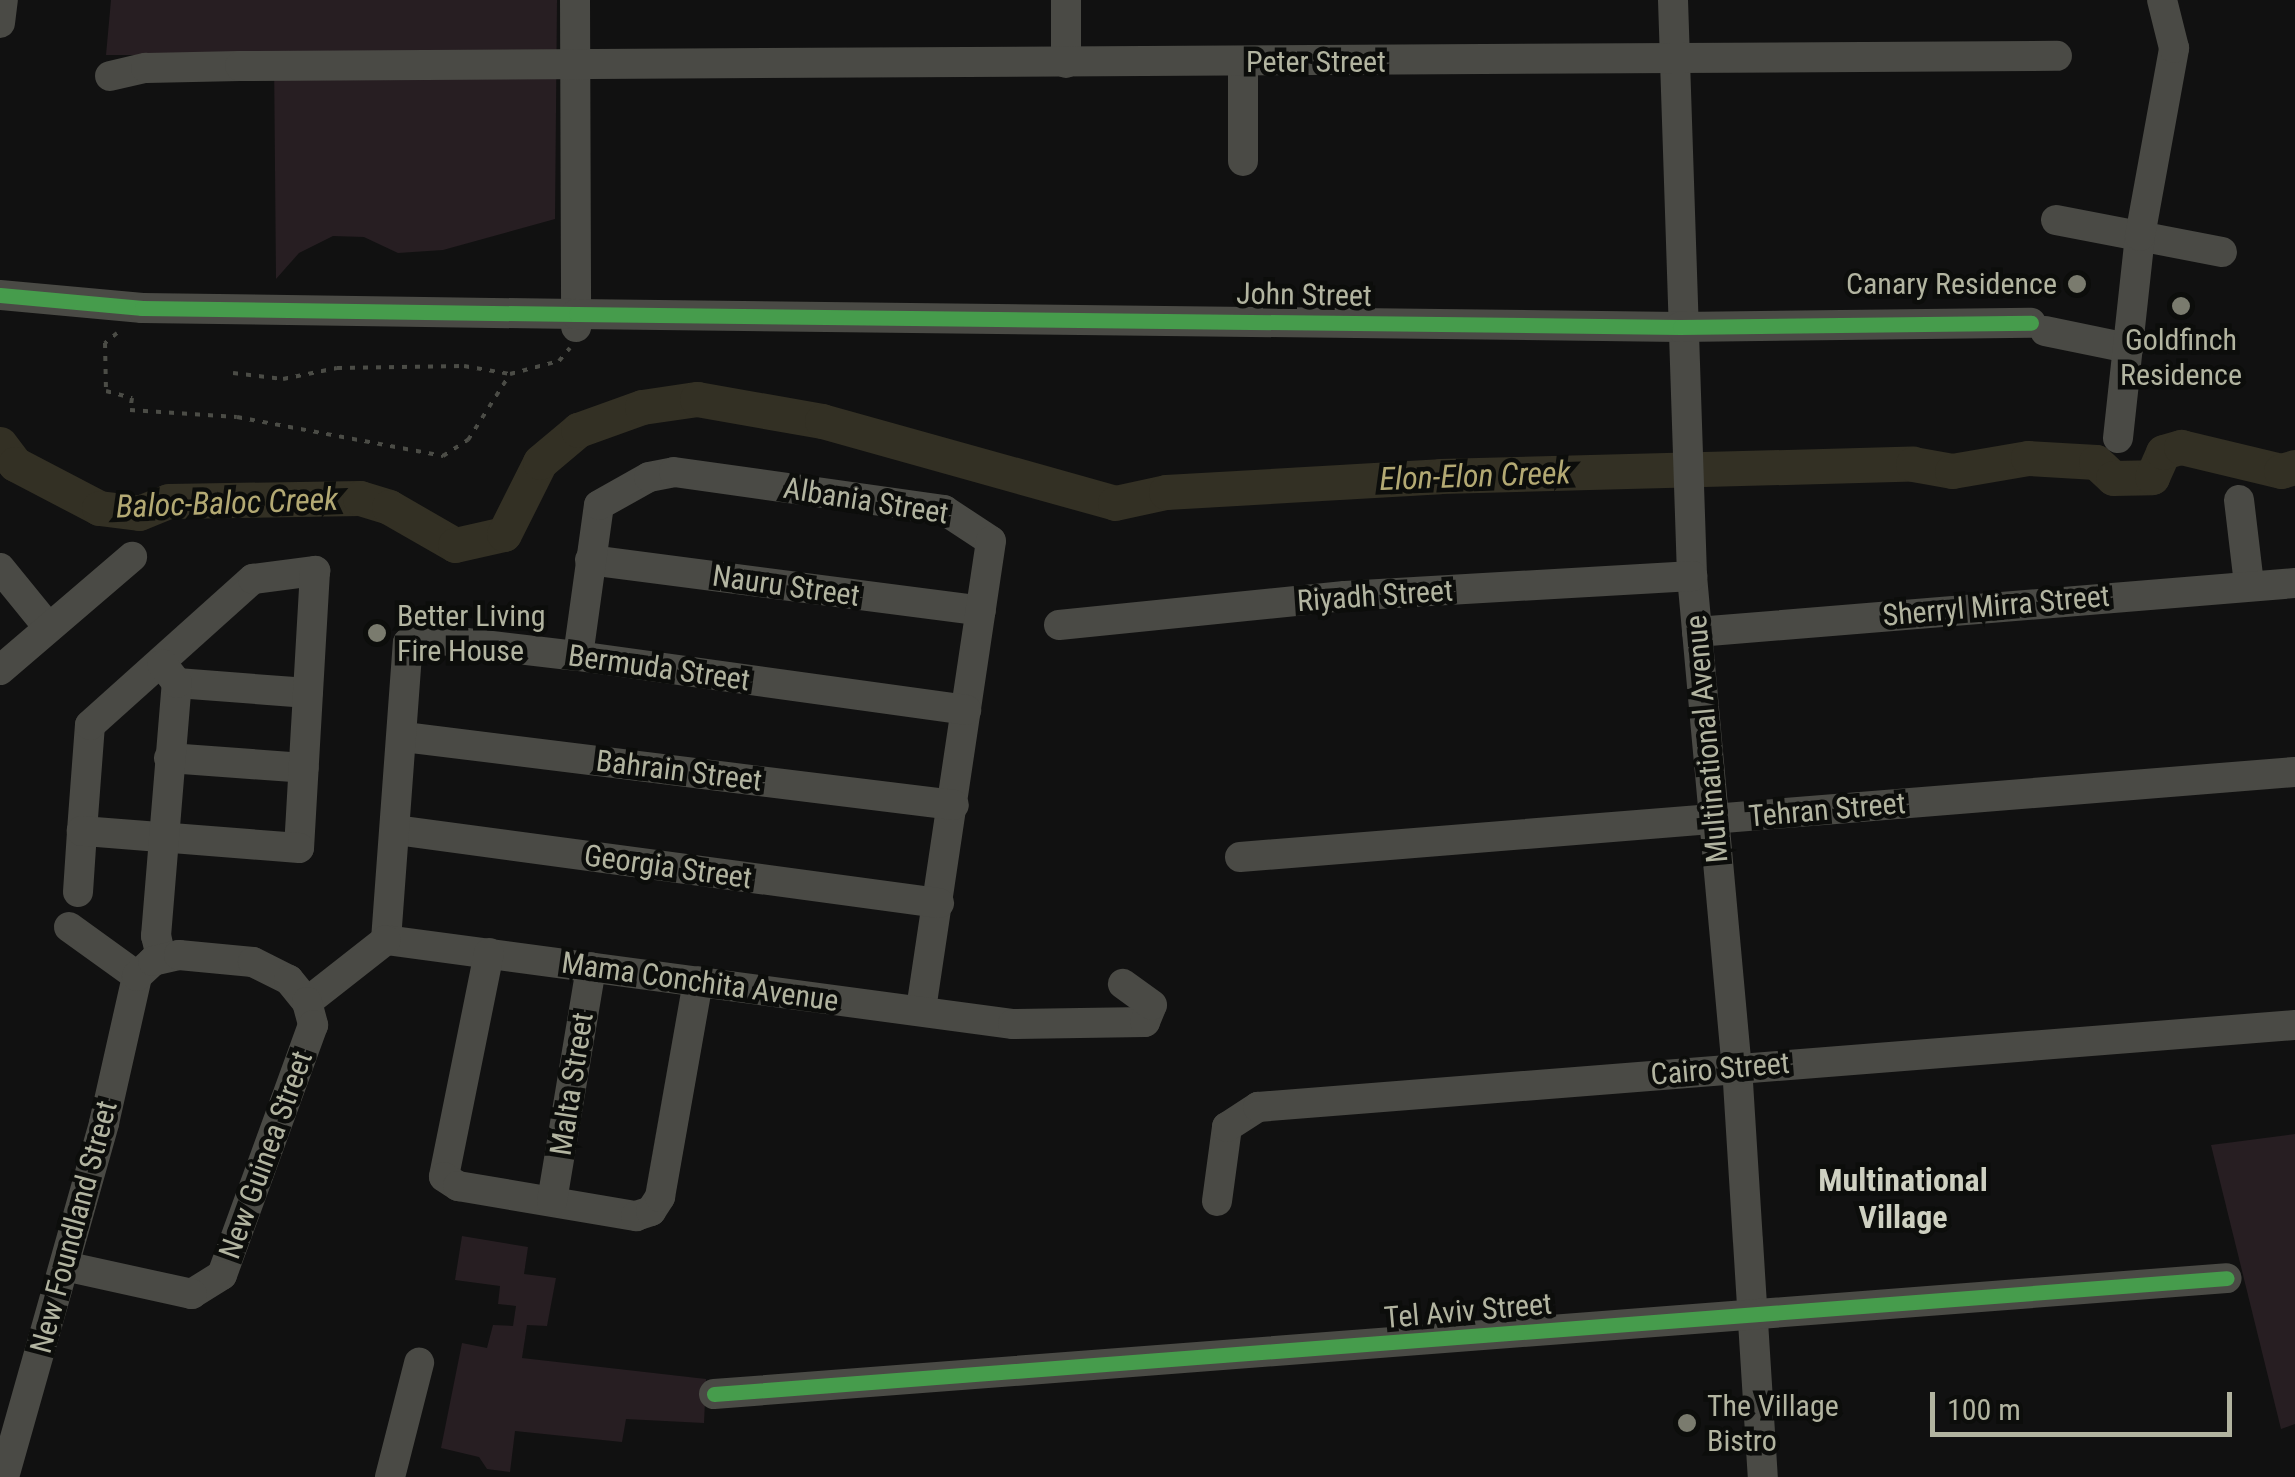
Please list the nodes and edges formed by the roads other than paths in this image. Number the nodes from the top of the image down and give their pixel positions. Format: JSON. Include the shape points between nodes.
{"nodes":[{"id":1,"x":3,"y":0,"type":"edge"},
{"id":2,"x":575,"y":0,"type":"edge"},
{"id":3,"x":1066,"y":0,"type":"edge"},
{"id":4,"x":1674,"y":0,"type":"edge"},
{"id":5,"x":2162,"y":0,"type":"edge"},
{"id":6,"x":0,"y":23,"type":"edge"},
{"id":7,"x":2057,"y":56,"type":"dead end"},
{"id":8,"x":1672,"y":61,"type":"junction"},
{"id":9,"x":1066,"y":63,"type":"junction"},
{"id":10,"x":1242,"y":63,"type":"junction"},
{"id":11,"x":576,"y":65,"type":"junction"},
{"id":12,"x":110,"y":76,"type":"dead end"},
{"id":13,"x":1243,"y":160,"type":"dead end"},
{"id":14,"x":2056,"y":220,"type":"dead end"},
{"id":15,"x":2140,"y":236,"type":"junction"},
{"id":16,"x":2222,"y":252,"type":"dead end"},
{"id":17,"x":0,"y":295,"type":"edge"},
{"id":18,"x":576,"y":320,"type":"junction"},
{"id":19,"x":1680,"y":327,"type":"junction"},
{"id":20,"x":2128,"y":348,"type":"junction"},
{"id":21,"x":2118,"y":438,"type":"dead end"},
{"id":22,"x":2238,"y":500,"type":"dead end"},
{"id":23,"x":132,"y":557,"type":"dead end"},
{"id":24,"x":590,"y":560,"type":"junction"},
{"id":25,"x":0,"y":568,"type":"edge"},
{"id":26,"x":1692,"y":576,"type":"junction"},
{"id":27,"x":2249,"y":584,"type":"junction"},
{"id":28,"x":2295,"y":584,"type":"edge"},
{"id":29,"x":981,"y":612,"type":"junction"},
{"id":30,"x":1059,"y":625,"type":"dead end"},
{"id":31,"x":49,"y":628,"type":"junction"},
{"id":32,"x":1697,"y":632,"type":"junction"},
{"id":33,"x":578,"y":656,"type":"junction"},
{"id":34,"x":0,"y":670,"type":"edge"},
{"id":35,"x":169,"y":674,"type":"junction"},
{"id":36,"x":308,"y":693,"type":"junction"},
{"id":37,"x":966,"y":710,"type":"junction"},
{"id":38,"x":404,"y":737,"type":"junction"},
{"id":39,"x":170,"y":758,"type":"junction"},
{"id":40,"x":304,"y":768,"type":"junction"},
{"id":41,"x":2295,"y":772,"type":"edge"},
{"id":42,"x":954,"y":806,"type":"junction"},
{"id":43,"x":1713,"y":819,"type":"junction"},
{"id":44,"x":396,"y":830,"type":"junction"},
{"id":45,"x":82,"y":831,"type":"junction"},
{"id":46,"x":164,"y":838,"type":"junction"},
{"id":47,"x":1240,"y":857,"type":"dead end"},
{"id":48,"x":78,"y":892,"type":"dead end"},
{"id":49,"x":939,"y":903,"type":"junction"},
{"id":50,"x":70,"y":927,"type":"dead end"},
{"id":51,"x":386,"y":940,"type":"junction"},
{"id":52,"x":489,"y":953,"type":"junction"},
{"id":53,"x":161,"y":956,"type":"junction"},
{"id":54,"x":592,"y":967,"type":"junction"},
{"id":55,"x":137,"y":976,"type":"junction"},
{"id":56,"x":698,"y":981,"type":"junction"},
{"id":57,"x":1124,"y":984,"type":"dead end"},
{"id":58,"x":307,"y":1002,"type":"junction"},
{"id":59,"x":921,"y":1012,"type":"junction"},
{"id":60,"x":2295,"y":1026,"type":"edge"},
{"id":61,"x":1738,"y":1068,"type":"junction"},
{"id":62,"x":552,"y":1201,"type":"junction"},
{"id":63,"x":1217,"y":1201,"type":"dead end"},
{"id":64,"x":65,"y":1266,"type":"junction"},
{"id":65,"x":2227,"y":1278,"type":"dead end"},
{"id":66,"x":1754,"y":1315,"type":"junction"},
{"id":67,"x":419,"y":1363,"type":"dead end"},
{"id":68,"x":714,"y":1394,"type":"dead end"},
{"id":69,"x":11,"y":1408,"type":"edge"},
{"id":70,"x":4,"y":1477,"type":"edge"},
{"id":71,"x":390,"y":1477,"type":"edge"},
{"id":72,"x":1763,"y":1477,"type":"edge"}],
"edges":[{"from":1,"to":6,"type":"street"},
{"from":2,"to":11,"type":"street"},
{"from":3,"to":9,"type":"street"},
{"from":4,"to":8,"type":"street","name":"Multinational Avenue"},
{"from":5,"to":15,"type":"street","via":[[2174,48]]},
{"from":7,"to":8,"type":"street","name":"Peter Street"},
{"from":8,"to":10,"type":"street","name":"Peter Street"},
{"from":8,"to":19,"type":"street","name":"Multinational Avenue"},
{"from":9,"to":10,"type":"street","name":"Peter Street"},
{"from":9,"to":11,"type":"street","name":"Peter Street"},
{"from":10,"to":13,"type":"street"},
{"from":11,"to":12,"type":"street","name":"Peter Street","via":[[146,68]]},
{"from":11,"to":18,"type":"street"},
{"from":14,"to":15,"type":"street"},
{"from":15,"to":16,"type":"street"},
{"from":15,"to":20,"type":"street"},
{"from":17,"to":18,"type":"street","name":"John Street","via":[[142,308]]},
{"from":18,"to":19,"type":"street","name":"John Street"},
{"from":19,"to":20,"type":"street","name":"John Street","via":[[2038,327]]},
{"from":19,"to":26,"type":"street","name":"Multinational Avenue"},
{"from":20,"to":21,"type":"street"},
{"from":22,"to":27,"type":"street"},
{"from":23,"to":31,"type":"street"},
{"from":24,"to":29,"type":"street","name":"Nauru Street"},
{"from":24,"to":29,"type":"street","name":"Albania Street","via":[[599,505],[614,491],[649,477],[694,475],[964,518],[991,541]]},
{"from":24,"to":33,"type":"street","name":"Albania Street"},
{"from":25,"to":31,"type":"street"},
{"from":26,"to":30,"type":"street","name":"Riyadh Street","via":[[1345,596]]},
{"from":26,"to":32,"type":"street","name":"Multinational Avenue"},
{"from":27,"to":28,"type":"street","name":"Sherryl Mirra Street"},
{"from":27,"to":32,"type":"street","name":"Sherryl Mirra Street"},
{"from":29,"to":37,"type":"street","name":"Albania Street"},
{"from":31,"to":34,"type":"street"},
{"from":32,"to":43,"type":"street","name":"Multinational Avenue"},
{"from":33,"to":37,"type":"street","name":"Bermuda Street"},
{"from":33,"to":38,"type":"street","name":"Bermuda Street","via":[[408,643]]},
{"from":35,"to":36,"type":"street"},
{"from":35,"to":36,"type":"street","via":[[253,579],[315,571]]},
{"from":35,"to":39,"type":"street"},
{"from":35,"to":45,"type":"street","via":[[90,725]]},
{"from":36,"to":40,"type":"street"},
{"from":37,"to":42,"type":"street","name":"Albania Street"},
{"from":38,"to":42,"type":"street","name":"Bahrain Street"},
{"from":38,"to":44,"type":"street","name":"Bermuda Street"},
{"from":39,"to":40,"type":"street"},
{"from":39,"to":46,"type":"street"},
{"from":40,"to":46,"type":"street","via":[[299,848]]},
{"from":41,"to":43,"type":"street","name":"Tehran Street"},
{"from":42,"to":49,"type":"street","name":"Albania Street"},
{"from":43,"to":47,"type":"street","name":"Tehran Street"},
{"from":43,"to":61,"type":"street","name":"Multinational Avenue"},
{"from":44,"to":49,"type":"street","name":"Georgia Street"},
{"from":44,"to":51,"type":"street","name":"Bermuda Street"},
{"from":45,"to":46,"type":"street"},
{"from":45,"to":48,"type":"street"},
{"from":46,"to":53,"type":"street","via":[[156,936]]},
{"from":49,"to":59,"type":"street","name":"Albania Street"},
{"from":50,"to":55,"type":"street"},
{"from":51,"to":52,"type":"street","name":"Mama Conchita Avenue"},
{"from":51,"to":58,"type":"street"},
{"from":52,"to":54,"type":"street","name":"Mama Conchita Avenue"},
{"from":52,"to":62,"type":"street","via":[[444,1177],[458,1186]]},
{"from":53,"to":55,"type":"street"},
{"from":53,"to":58,"type":"street","via":[[254,962],[281,974]]},
{"from":54,"to":56,"type":"street","name":"Mama Conchita Avenue"},
{"from":54,"to":62,"type":"street","name":"Malta Street"},
{"from":55,"to":64,"type":"street","name":"New Foundland Street"},
{"from":56,"to":59,"type":"street","name":"Mama Conchita Avenue"},
{"from":56,"to":62,"type":"street","via":[[656,1206],[636,1216]]},
{"from":57,"to":59,"type":"street","name":"Mama Conchita Avenue","via":[[1152,1005],[1145,1022],[1013,1024]]},
{"from":58,"to":64,"type":"street","name":"New Guinea Street","via":[[313,1025],[274,1143],[215,1283],[192,1294]]},
{"from":60,"to":61,"type":"street","name":"Cairo Street"},
{"from":61,"to":63,"type":"street","name":"Cairo Street","via":[[1258,1106],[1227,1127]]},
{"from":61,"to":66,"type":"street","name":"Multinational Avenue"},
{"from":64,"to":69,"type":"street","name":"New Foundland Street"},
{"from":65,"to":66,"type":"street","name":"Tel Aviv Street"},
{"from":66,"to":68,"type":"street","name":"Tel Aviv Street"},
{"from":66,"to":72,"type":"street","name":"Multinational Avenue"},
{"from":67,"to":71,"type":"street"},
{"from":69,"to":70,"type":"street","name":"New Foundland Street"}]}
